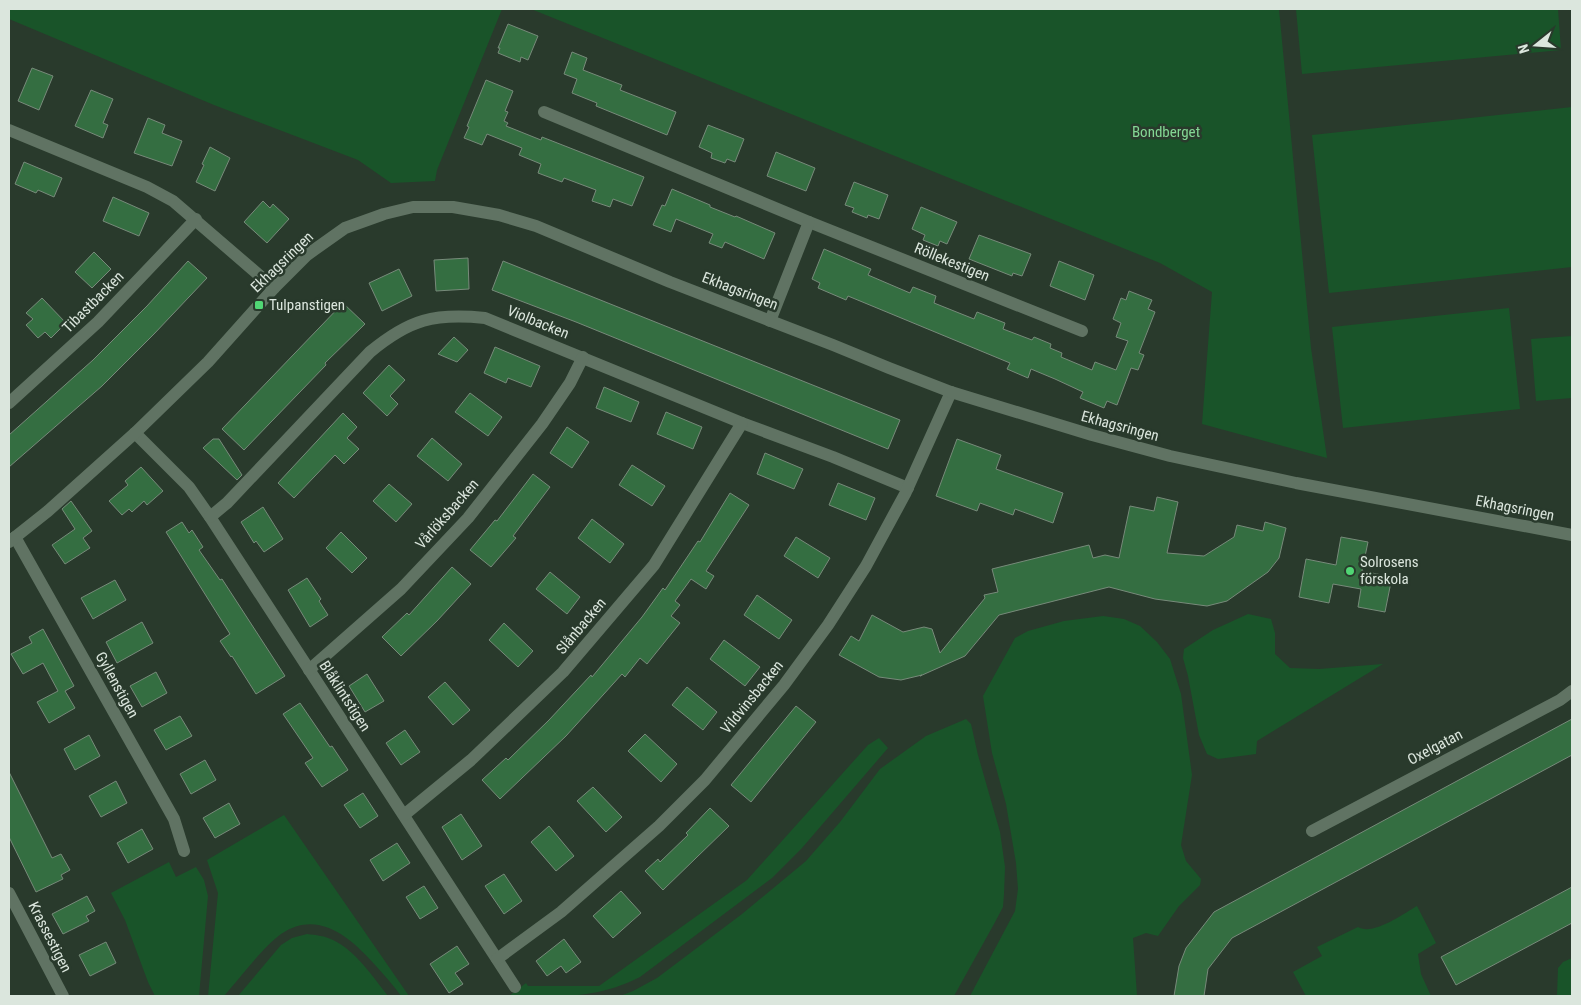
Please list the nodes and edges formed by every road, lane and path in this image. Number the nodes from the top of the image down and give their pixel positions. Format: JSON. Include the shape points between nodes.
{"nodes":[{"id":1,"x":544,"y":112,"type":"dead end"},
{"id":2,"x":10,"y":132,"type":"edge"},
{"id":3,"x":196,"y":219,"type":"junction"},
{"id":4,"x":809,"y":222,"type":"junction"},
{"id":5,"x":274,"y":288,"type":"junction"},
{"id":6,"x":770,"y":321,"type":"junction"},
{"id":7,"x":1082,"y":331,"type":"dead end"},
{"id":8,"x":584,"y":357,"type":"junction"},
{"id":9,"x":951,"y":392,"type":"junction"},
{"id":10,"x":9,"y":403,"type":"edge"},
{"id":11,"x":742,"y":423,"type":"junction"},
{"id":12,"x":135,"y":433,"type":"junction"},
{"id":13,"x":908,"y":488,"type":"junction"},
{"id":14,"x":210,"y":516,"type":"junction"},
{"id":15,"x":1572,"y":535,"type":"edge"},
{"id":16,"x":12,"y":540,"type":"edge"},
{"id":17,"x":309,"y":670,"type":"junction"},
{"id":18,"x":1572,"y":691,"type":"edge"},
{"id":19,"x":404,"y":815,"type":"junction"},
{"id":20,"x":1312,"y":831,"type":"dead end"},
{"id":21,"x":184,"y":851,"type":"dead end"},
{"id":22,"x":9,"y":893,"type":"edge"},
{"id":23,"x":497,"y":958,"type":"junction"},
{"id":24,"x":515,"y":987,"type":"dead end"},
{"id":25,"x":62,"y":996,"type":"edge"}],
"edges":[{"from":1,"to":4,"type":"street","name":"Röllekestigen"},
{"from":2,"to":3,"type":"street","via":[[147,187]]},
{"from":3,"to":5,"type":"street"},
{"from":3,"to":10,"type":"street","name":"Tibastbacken","via":[[98,322]]},
{"from":4,"to":6,"type":"street"},
{"from":4,"to":7,"type":"street","name":"Röllekestigen"},
{"from":5,"to":6,"type":"street","name":"Ekhagsringen","via":[[307,255],[345,228],[413,207],[453,207],[536,226]]},
{"from":5,"to":12,"type":"street","name":"Ekhagsringen","via":[[208,362]]},
{"from":6,"to":9,"type":"street","name":"Ekhagsringen"},
{"from":8,"to":11,"type":"street","name":"Violbacken"},
{"from":8,"to":14,"type":"street","name":"Violbacken","via":[[485,318],[458,315],[432,318],[409,326],[370,352],[227,503]]},
{"from":8,"to":17,"type":"street","name":"Vårlöksbacken","via":[[542,424],[468,518],[401,589]]},
{"from":9,"to":13,"type":"street","name":"Vildvinsbacken"},
{"from":9,"to":15,"type":"street","name":"Ekhagsringen","via":[[1170,456]]},
{"from":11,"to":13,"type":"street","name":"Violbacken"},
{"from":11,"to":19,"type":"street","name":"Slånbacken","via":[[654,565],[563,672],[471,760]]},
{"from":12,"to":14,"type":"street","name":"Blåklintstigen","via":[[189,487]]},
{"from":12,"to":16,"type":"street","name":"Ekhagsringen"},
{"from":13,"to":23,"type":"street","name":"Vildvinsbacken","via":[[866,566],[828,625],[784,686],[705,780],[602,878],[562,912]]},
{"from":14,"to":17,"type":"street","name":"Blåklintstigen"},
{"from":16,"to":21,"type":"street","name":"Gyllenstigen","via":[[174,818]]},
{"from":17,"to":19,"type":"street","name":"Blåklintstigen"},
{"from":18,"to":20,"type":"street","name":"Oxelgatan"},
{"from":19,"to":23,"type":"street","name":"Blåklintstigen"},
{"from":22,"to":25,"type":"street","name":"Krassestigen"},
{"from":23,"to":24,"type":"street","name":"Blåklintstigen"}]}
